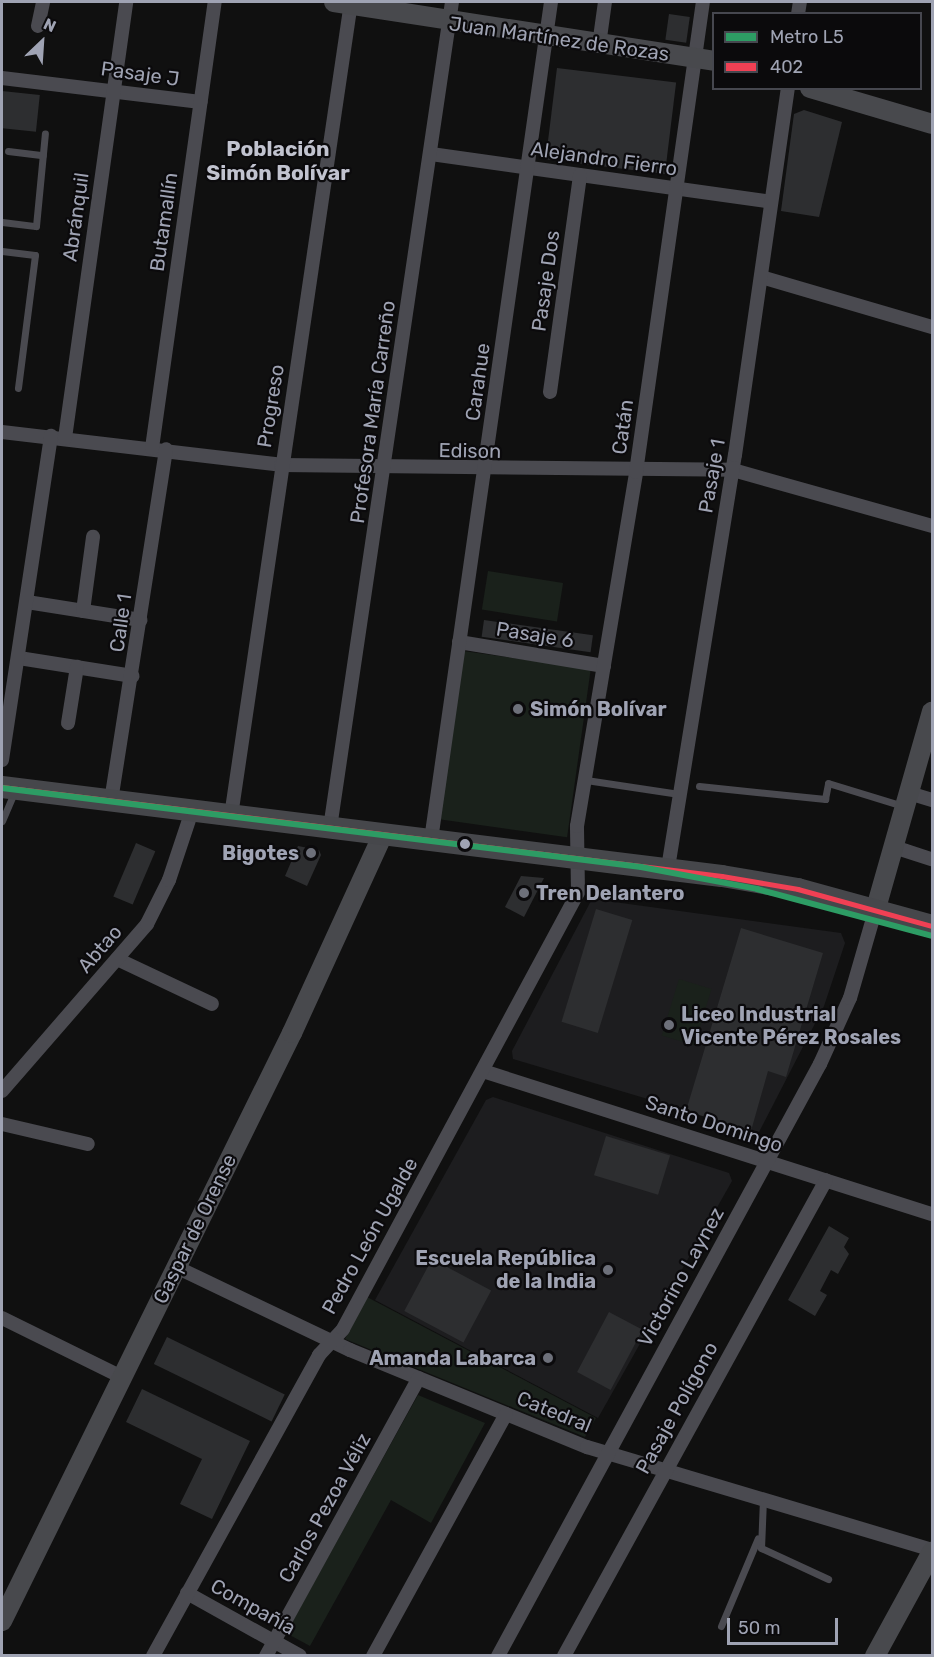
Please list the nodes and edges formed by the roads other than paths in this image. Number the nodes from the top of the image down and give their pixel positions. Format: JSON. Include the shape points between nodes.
{"nodes":[{"id":1,"x":43,"y":2,"type":"edge"},
{"id":2,"x":126,"y":2,"type":"edge"},
{"id":3,"x":215,"y":2,"type":"edge"},
{"id":4,"x":345,"y":2,"type":"edge"},
{"id":5,"x":452,"y":2,"type":"edge"},
{"id":6,"x":551,"y":2,"type":"edge"},
{"id":7,"x":605,"y":2,"type":"edge"},
{"id":8,"x":703,"y":2,"type":"edge"},
{"id":9,"x":450,"y":23,"type":"junction"},
{"id":10,"x":38,"y":26,"type":"dead end"},
{"id":11,"x":546,"y":37,"type":"junction"},
{"id":12,"x":599,"y":45,"type":"junction"},
{"id":13,"x":704,"y":60,"type":"edge"},
{"id":14,"x":2,"y":78,"type":"edge"},
{"id":15,"x":114,"y":89,"type":"junction"},
{"id":16,"x":788,"y":90,"type":"edge"},
{"id":17,"x":817,"y":90,"type":"edge"},
{"id":18,"x":201,"y":102,"type":"junction"},
{"id":19,"x":933,"y":124,"type":"edge"},
{"id":20,"x":45,"y":133,"type":"dead end"},
{"id":21,"x":8,"y":151,"type":"dead end"},
{"id":22,"x":431,"y":154,"type":"junction"},
{"id":23,"x":43,"y":155,"type":"junction"},
{"id":24,"x":528,"y":168,"type":"junction"},
{"id":25,"x":580,"y":175,"type":"junction"},
{"id":26,"x":676,"y":189,"type":"junction"},
{"id":27,"x":771,"y":202,"type":"junction"},
{"id":28,"x":2,"y":222,"type":"edge"},
{"id":29,"x":2,"y":251,"type":"edge"},
{"id":30,"x":761,"y":278,"type":"junction"},
{"id":31,"x":933,"y":327,"type":"edge"},
{"id":32,"x":18,"y":388,"type":"dead end"},
{"id":33,"x":550,"y":392,"type":"dead end"},
{"id":34,"x":2,"y":432,"type":"edge"},
{"id":35,"x":58,"y":437,"type":"junction"},
{"id":36,"x":159,"y":448,"type":"junction"},
{"id":37,"x":281,"y":465,"type":"junction"},
{"id":38,"x":385,"y":469,"type":"junction"},
{"id":39,"x":485,"y":470,"type":"junction"},
{"id":40,"x":733,"y":470,"type":"junction"},
{"id":41,"x":636,"y":472,"type":"junction"},
{"id":42,"x":933,"y":526,"type":"edge"},
{"id":43,"x":93,"y":537,"type":"dead end"},
{"id":44,"x":27,"y":602,"type":"junction"},
{"id":45,"x":83,"y":611,"type":"junction"},
{"id":46,"x":141,"y":620,"type":"junction"},
{"id":47,"x":459,"y":642,"type":"junction"},
{"id":48,"x":19,"y":658,"type":"junction"},
{"id":49,"x":604,"y":666,"type":"junction"},
{"id":50,"x":77,"y":667,"type":"junction"},
{"id":51,"x":133,"y":676,"type":"junction"},
{"id":52,"x":933,"y":712,"type":"edge"},
{"id":53,"x":68,"y":723,"type":"dead end"},
{"id":54,"x":2,"y":760,"type":"edge"},
{"id":55,"x":586,"y":780,"type":"junction"},
{"id":56,"x":699,"y":786,"type":"dead end"},
{"id":57,"x":9,"y":788,"type":"edge"},
{"id":58,"x":679,"y":794,"type":"junction"},
{"id":59,"x":907,"y":800,"type":"junction"},
{"id":60,"x":933,"y":800,"type":"edge"},
{"id":61,"x":111,"y":801,"type":"junction"},
{"id":62,"x":192,"y":811,"type":"junction"},
{"id":63,"x":231,"y":816,"type":"junction"},
{"id":64,"x":2,"y":821,"type":"edge"},
{"id":65,"x":330,"y":828,"type":"junction"},
{"id":66,"x":383,"y":834,"type":"junction"},
{"id":67,"x":431,"y":840,"type":"junction"},
{"id":68,"x":894,"y":847,"type":"junction"},
{"id":69,"x":579,"y":857,"type":"junction"},
{"id":70,"x":933,"y":859,"type":"edge"},
{"id":71,"x":668,"y":868,"type":"junction"},
{"id":72,"x":876,"y":908,"type":"junction"},
{"id":73,"x":933,"y":926,"type":"edge"},
{"id":74,"x":117,"y":959,"type":"junction"},
{"id":75,"x":212,"y":1004,"type":"dead end"},
{"id":76,"x":483,"y":1071,"type":"junction"},
{"id":77,"x":2,"y":1091,"type":"edge"},
{"id":78,"x":2,"y":1124,"type":"edge"},
{"id":79,"x":88,"y":1144,"type":"dead end"},
{"id":80,"x":766,"y":1161,"type":"junction"},
{"id":81,"x":826,"y":1180,"type":"junction"},
{"id":82,"x":933,"y":1214,"type":"edge"},
{"id":83,"x":176,"y":1267,"type":"junction"},
{"id":84,"x":2,"y":1318,"type":"edge"},
{"id":85,"x":331,"y":1341,"type":"junction"},
{"id":86,"x":122,"y":1377,"type":"junction"},
{"id":87,"x":419,"y":1378,"type":"junction"},
{"id":88,"x":506,"y":1414,"type":"junction"},
{"id":89,"x":606,"y":1453,"type":"junction"},
{"id":90,"x":665,"y":1471,"type":"junction"},
{"id":91,"x":763,"y":1499,"type":"junction"},
{"id":92,"x":758,"y":1538,"type":"junction"},
{"id":93,"x":933,"y":1551,"type":"edge"},
{"id":94,"x":828,"y":1579,"type":"dead end"},
{"id":95,"x":188,"y":1593,"type":"junction"},
{"id":96,"x":2,"y":1621,"type":"edge"},
{"id":97,"x":721,"y":1626,"type":"dead end"},
{"id":98,"x":274,"y":1641,"type":"junction"},
{"id":99,"x":153,"y":1656,"type":"edge"},
{"id":100,"x":266,"y":1656,"type":"edge"},
{"id":101,"x":300,"y":1656,"type":"edge"},
{"id":102,"x":373,"y":1656,"type":"edge"},
{"id":103,"x":498,"y":1656,"type":"edge"},
{"id":104,"x":564,"y":1656,"type":"edge"},
{"id":105,"x":875,"y":1656,"type":"edge"}],
"edges":[{"from":1,"to":10,"type":"street"},
{"from":2,"to":15,"type":"street","name":"Abránquil"},
{"from":3,"to":18,"type":"street","name":"Butamallín"},
{"from":4,"to":9,"type":"street","name":"Juan Martínez de Rozas"},
{"from":4,"to":37,"type":"street","name":"Progreso"},
{"from":5,"to":9,"type":"street","name":"Profesora María Carreño"},
{"from":6,"to":11,"type":"street","name":"Carahue"},
{"from":7,"to":12,"type":"street"},
{"from":8,"to":13,"type":"street","name":"Catán"},
{"from":9,"to":11,"type":"street","name":"Juan Martínez de Rozas"},
{"from":9,"to":22,"type":"street","name":"Profesora María Carreño"},
{"from":11,"to":12,"type":"street","name":"Juan Martínez de Rozas"},
{"from":11,"to":24,"type":"street","name":"Carahue"},
{"from":12,"to":13,"type":"street","name":"Juan Martínez de Rozas"},
{"from":13,"to":26,"type":"street","name":"Catán"},
{"from":14,"to":15,"type":"street","name":"Pasaje J"},
{"from":15,"to":18,"type":"street","name":"Pasaje J"},
{"from":15,"to":35,"type":"street","name":"Abránquil"},
{"from":16,"to":27,"type":"street","name":"Pasaje 1"},
{"from":17,"to":19,"type":"street"},
{"from":18,"to":36,"type":"street","name":"Butamallín"},
{"from":20,"to":23,"type":"lane"},
{"from":21,"to":23,"type":"lane"},
{"from":22,"to":24,"type":"street","name":"Alejandro Fierro"},
{"from":22,"to":38,"type":"street","name":"Profesora María Carreño"},
{"from":23,"to":28,"type":"lane","via":[[36,226]]},
{"from":24,"to":25,"type":"street","name":"Alejandro Fierro"},
{"from":24,"to":39,"type":"street","name":"Carahue"},
{"from":25,"to":26,"type":"street","name":"Alejandro Fierro"},
{"from":25,"to":33,"type":"street","name":"Pasaje Dos"},
{"from":26,"to":27,"type":"street","name":"Alejandro Fierro"},
{"from":26,"to":41,"type":"street","name":"Catán"},
{"from":27,"to":30,"type":"street","name":"Pasaje 1"},
{"from":29,"to":32,"type":"lane","via":[[35,255]]},
{"from":30,"to":31,"type":"street"},
{"from":30,"to":40,"type":"street","name":"Pasaje 1"},
{"from":34,"to":35,"type":"street","name":"Edison"},
{"from":35,"to":36,"type":"street","name":"Edison"},
{"from":35,"to":44,"type":"street","name":"Abránquil"},
{"from":36,"to":37,"type":"street","name":"Edison"},
{"from":36,"to":46,"type":"street","name":"Calle 1"},
{"from":37,"to":38,"type":"street","name":"Edison"},
{"from":37,"to":63,"type":"street","name":"Progreso"},
{"from":38,"to":39,"type":"street","name":"Edison"},
{"from":38,"to":65,"type":"street","name":"Profesora María Carreño"},
{"from":39,"to":41,"type":"street","name":"Edison"},
{"from":39,"to":47,"type":"street","name":"Carahue"},
{"from":40,"to":41,"type":"street","name":"Edison"},
{"from":40,"to":42,"type":"street","name":"Edison"},
{"from":40,"to":58,"type":"street","name":"Pasaje 1"},
{"from":41,"to":49,"type":"street","name":"Catán"},
{"from":43,"to":45,"type":"street"},
{"from":44,"to":45,"type":"street"},
{"from":44,"to":48,"type":"street","name":"Abránquil"},
{"from":45,"to":46,"type":"street"},
{"from":46,"to":51,"type":"street","name":"Calle 1"},
{"from":47,"to":49,"type":"street","name":"Pasaje 6"},
{"from":47,"to":67,"type":"street","name":"Carahue"},
{"from":48,"to":50,"type":"street"},
{"from":48,"to":54,"type":"street","name":"Abránquil"},
{"from":49,"to":55,"type":"street","name":"Catán"},
{"from":50,"to":51,"type":"street"},
{"from":50,"to":53,"type":"street"},
{"from":51,"to":61,"type":"street","name":"Calle 1"},
{"from":52,"to":59,"type":"street"},
{"from":55,"to":58,"type":"lane"},
{"from":55,"to":69,"type":"street","name":"Catán","via":[[576,840]]},
{"from":56,"to":59,"type":"lane","via":[[825,799],[828,783]]},
{"from":57,"to":61,"type":"main road"},
{"from":57,"to":64,"type":"lane"},
{"from":58,"to":71,"type":"street","name":"Pasaje 1"},
{"from":59,"to":60,"type":"street"},
{"from":59,"to":68,"type":"street"},
{"from":61,"to":62,"type":"main road"},
{"from":62,"to":63,"type":"main road"},
{"from":62,"to":74,"type":"street","name":"Abtao","via":[[154,914]]},
{"from":63,"to":65,"type":"main road"},
{"from":65,"to":66,"type":"main road"},
{"from":66,"to":67,"type":"main road"},
{"from":66,"to":83,"type":"street","name":"Gaspar de Orense","via":[[333,948]]},
{"from":67,"to":69,"type":"main road"},
{"from":68,"to":70,"type":"street"},
{"from":68,"to":72,"type":"street"},
{"from":69,"to":71,"type":"main road"},
{"from":69,"to":76,"type":"street","name":"Pedro León Ugalde","via":[[578,892]]},
{"from":71,"to":72,"type":"main road","via":[[798,889]]},
{"from":72,"to":73,"type":"main road"},
{"from":72,"to":80,"type":"street","name":"Victorino Laynez","via":[[842,1018]]},
{"from":74,"to":75,"type":"street"},
{"from":74,"to":77,"type":"street","name":"Abtao"},
{"from":76,"to":80,"type":"street","name":"Santo Domingo"},
{"from":76,"to":85,"type":"street","name":"Pedro León Ugalde","via":[[343,1329]]},
{"from":78,"to":79,"type":"street"},
{"from":80,"to":81,"type":"street","name":"Santo Domingo"},
{"from":80,"to":89,"type":"street","name":"Victorino Laynez"},
{"from":81,"to":82,"type":"street","name":"Santo Domingo"},
{"from":81,"to":90,"type":"street","name":"Pasaje Polígono"},
{"from":83,"to":85,"type":"street","name":"Catedral"},
{"from":83,"to":86,"type":"street","name":"Gaspar de Orense"},
{"from":84,"to":86,"type":"street"},
{"from":85,"to":87,"type":"street","name":"Catedral"},
{"from":85,"to":95,"type":"street","name":"Pedro León Ugalde","via":[[319,1355]]},
{"from":86,"to":96,"type":"street","name":"Gaspar de Orense"},
{"from":87,"to":88,"type":"street","name":"Catedral"},
{"from":87,"to":98,"type":"street","name":"Carlos Pezoa Véliz"},
{"from":88,"to":89,"type":"street","name":"Catedral"},
{"from":88,"to":102,"type":"street"},
{"from":89,"to":90,"type":"street","name":"Catedral"},
{"from":89,"to":103,"type":"street","name":"Victorino Laynez"},
{"from":90,"to":91,"type":"street","name":"Catedral"},
{"from":90,"to":104,"type":"street","name":"Pasaje Polígono"},
{"from":91,"to":92,"type":"lane"},
{"from":91,"to":93,"type":"street","name":"Catedral"},
{"from":92,"to":94,"type":"lane","via":[[761,1548],[779,1559]]},
{"from":92,"to":97,"type":"lane"},
{"from":93,"to":105,"type":"street"},
{"from":95,"to":98,"type":"street","name":"Compañía"},
{"from":95,"to":99,"type":"street","name":"Pedro León Ugalde"},
{"from":98,"to":100,"type":"street","name":"Carlos Pezoa Véliz"},
{"from":98,"to":101,"type":"street","name":"Compañía"}]}
